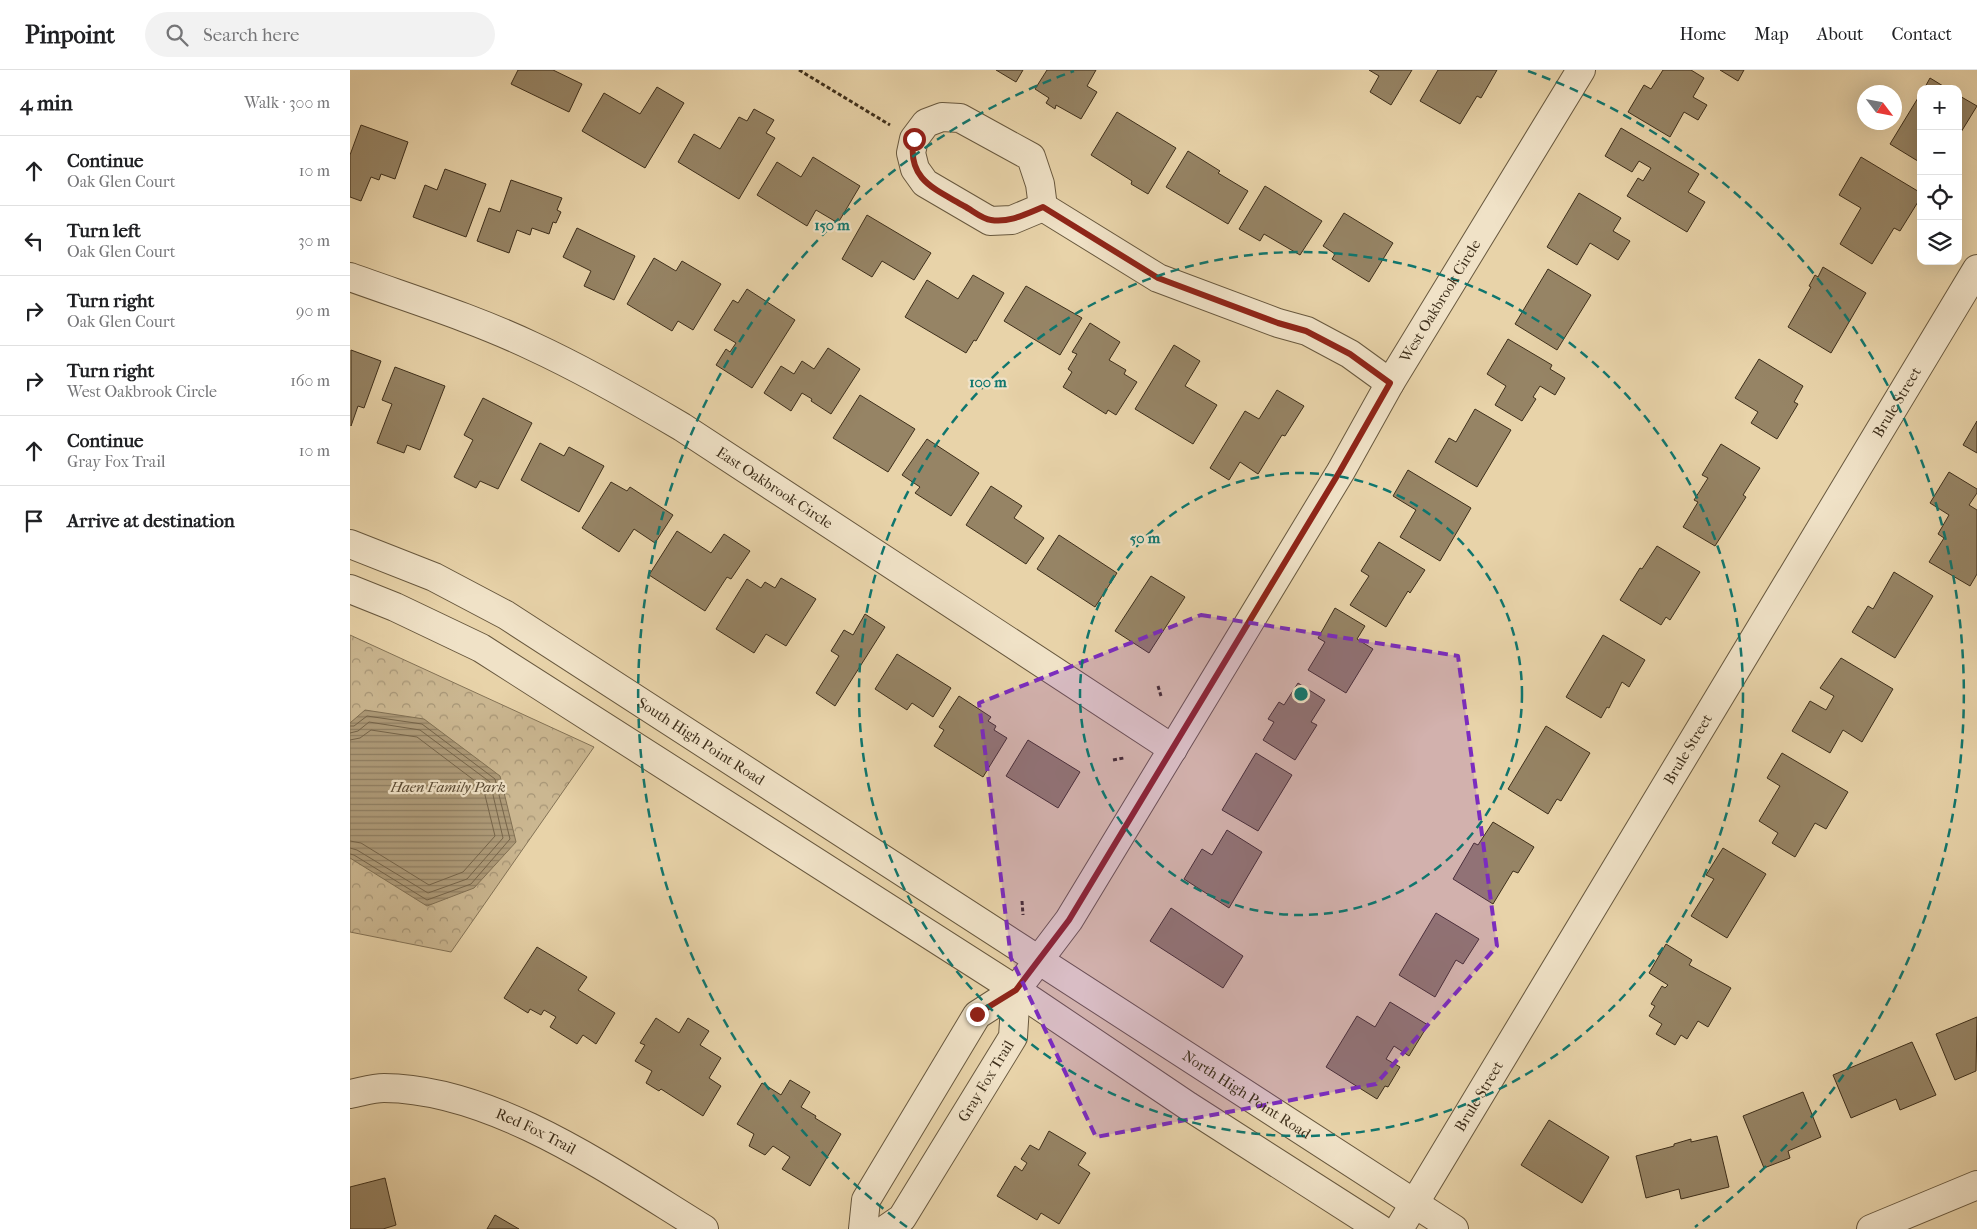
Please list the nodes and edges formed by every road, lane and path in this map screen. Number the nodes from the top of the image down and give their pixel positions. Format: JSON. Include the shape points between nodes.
{"nodes":[{"id":1,"x":799,"y":70,"type":"edge"},
{"id":2,"x":1580,"y":70,"type":"edge"},
{"id":3,"x":914,"y":139,"type":"junction"},
{"id":4,"x":1043,"y":207,"type":"junction"},
{"id":5,"x":1977,"y":270,"type":"edge"},
{"id":6,"x":350,"y":277,"type":"edge"},
{"id":7,"x":1390,"y":383,"type":"junction"},
{"id":8,"x":350,"y":544,"type":"edge"},
{"id":9,"x":350,"y":589,"type":"edge"},
{"id":10,"x":1158,"y":686,"type":"dead end"},
{"id":11,"x":1161,"y":696,"type":"dead end"},
{"id":12,"x":1173,"y":749,"type":"junction"},
{"id":13,"x":1124,"y":758,"type":"dead end"},
{"id":14,"x":1113,"y":760,"type":"dead end"},
{"id":15,"x":1022,"y":900,"type":"dead end"},
{"id":16,"x":1023,"y":916,"type":"dead end"},
{"id":17,"x":1040,"y":960,"type":"junction"},
{"id":18,"x":1016,"y":990,"type":"junction"},
{"id":19,"x":350,"y":1094,"type":"edge"},
{"id":20,"x":1977,"y":1185,"type":"edge"},
{"id":21,"x":1415,"y":1204,"type":"junction"},
{"id":22,"x":704,"y":1229,"type":"edge"},
{"id":23,"x":863,"y":1229,"type":"edge"},
{"id":24,"x":886,"y":1229,"type":"edge"},
{"id":25,"x":1380,"y":1229,"type":"edge"},
{"id":26,"x":1400,"y":1229,"type":"edge"},
{"id":27,"x":1454,"y":1229,"type":"edge"},
{"id":28,"x":1871,"y":1229,"type":"edge"}],
"edges":[{"from":1,"to":3,"type":"path"},
{"from":2,"to":7,"type":"street","name":"West Oakbrook Circle"},
{"from":3,"to":4,"type":"street","via":[[911,153],[915,169],[925,183],[990,220],[1012,220]]},
{"from":3,"to":4,"type":"street","via":[[926,123],[942,118],[960,118],[1031,157]]},
{"from":4,"to":7,"type":"street","via":[[1158,278],[1306,331],[1350,354]]},
{"from":5,"to":21,"type":"street","name":"Brule Street"},
{"from":6,"to":12,"type":"street","name":"East Oakbrook Circle","via":[[531,345],[620,390],[682,427]]},
{"from":7,"to":12,"type":"street","name":"West Oakbrook Circle","via":[[1336,480]]},
{"from":8,"to":17,"type":"street","name":"South High Point Road","via":[[434,577],[506,615]]},
{"from":9,"to":18,"type":"street","via":[[481,648]]},
{"from":10,"to":11,"type":"path"},
{"from":12,"to":17,"type":"street","name":"West Oakbrook Circle","via":[[1069,920]]},
{"from":13,"to":14,"type":"path"},
{"from":15,"to":16,"type":"path"},
{"from":17,"to":18,"type":"street","name":"West Oakbrook Circle"},
{"from":17,"to":21,"type":"street","name":"North High Point Road"},
{"from":18,"to":23,"type":"street","via":[[977,1014],[866,1200]]},
{"from":18,"to":24,"type":"street","name":"Gray Fox Trail","via":[[1013,1037],[902,1218]]},
{"from":18,"to":25,"type":"street","via":[[1188,1106]]},
{"from":19,"to":22,"type":"street","name":"Red Fox Trail","via":[[382,1088],[426,1092],[503,1114],[617,1175]]},
{"from":20,"to":28,"type":"street"},
{"from":21,"to":26,"type":"street","name":"Brule Street"},
{"from":21,"to":27,"type":"street","name":"North High Point Road"}]}
